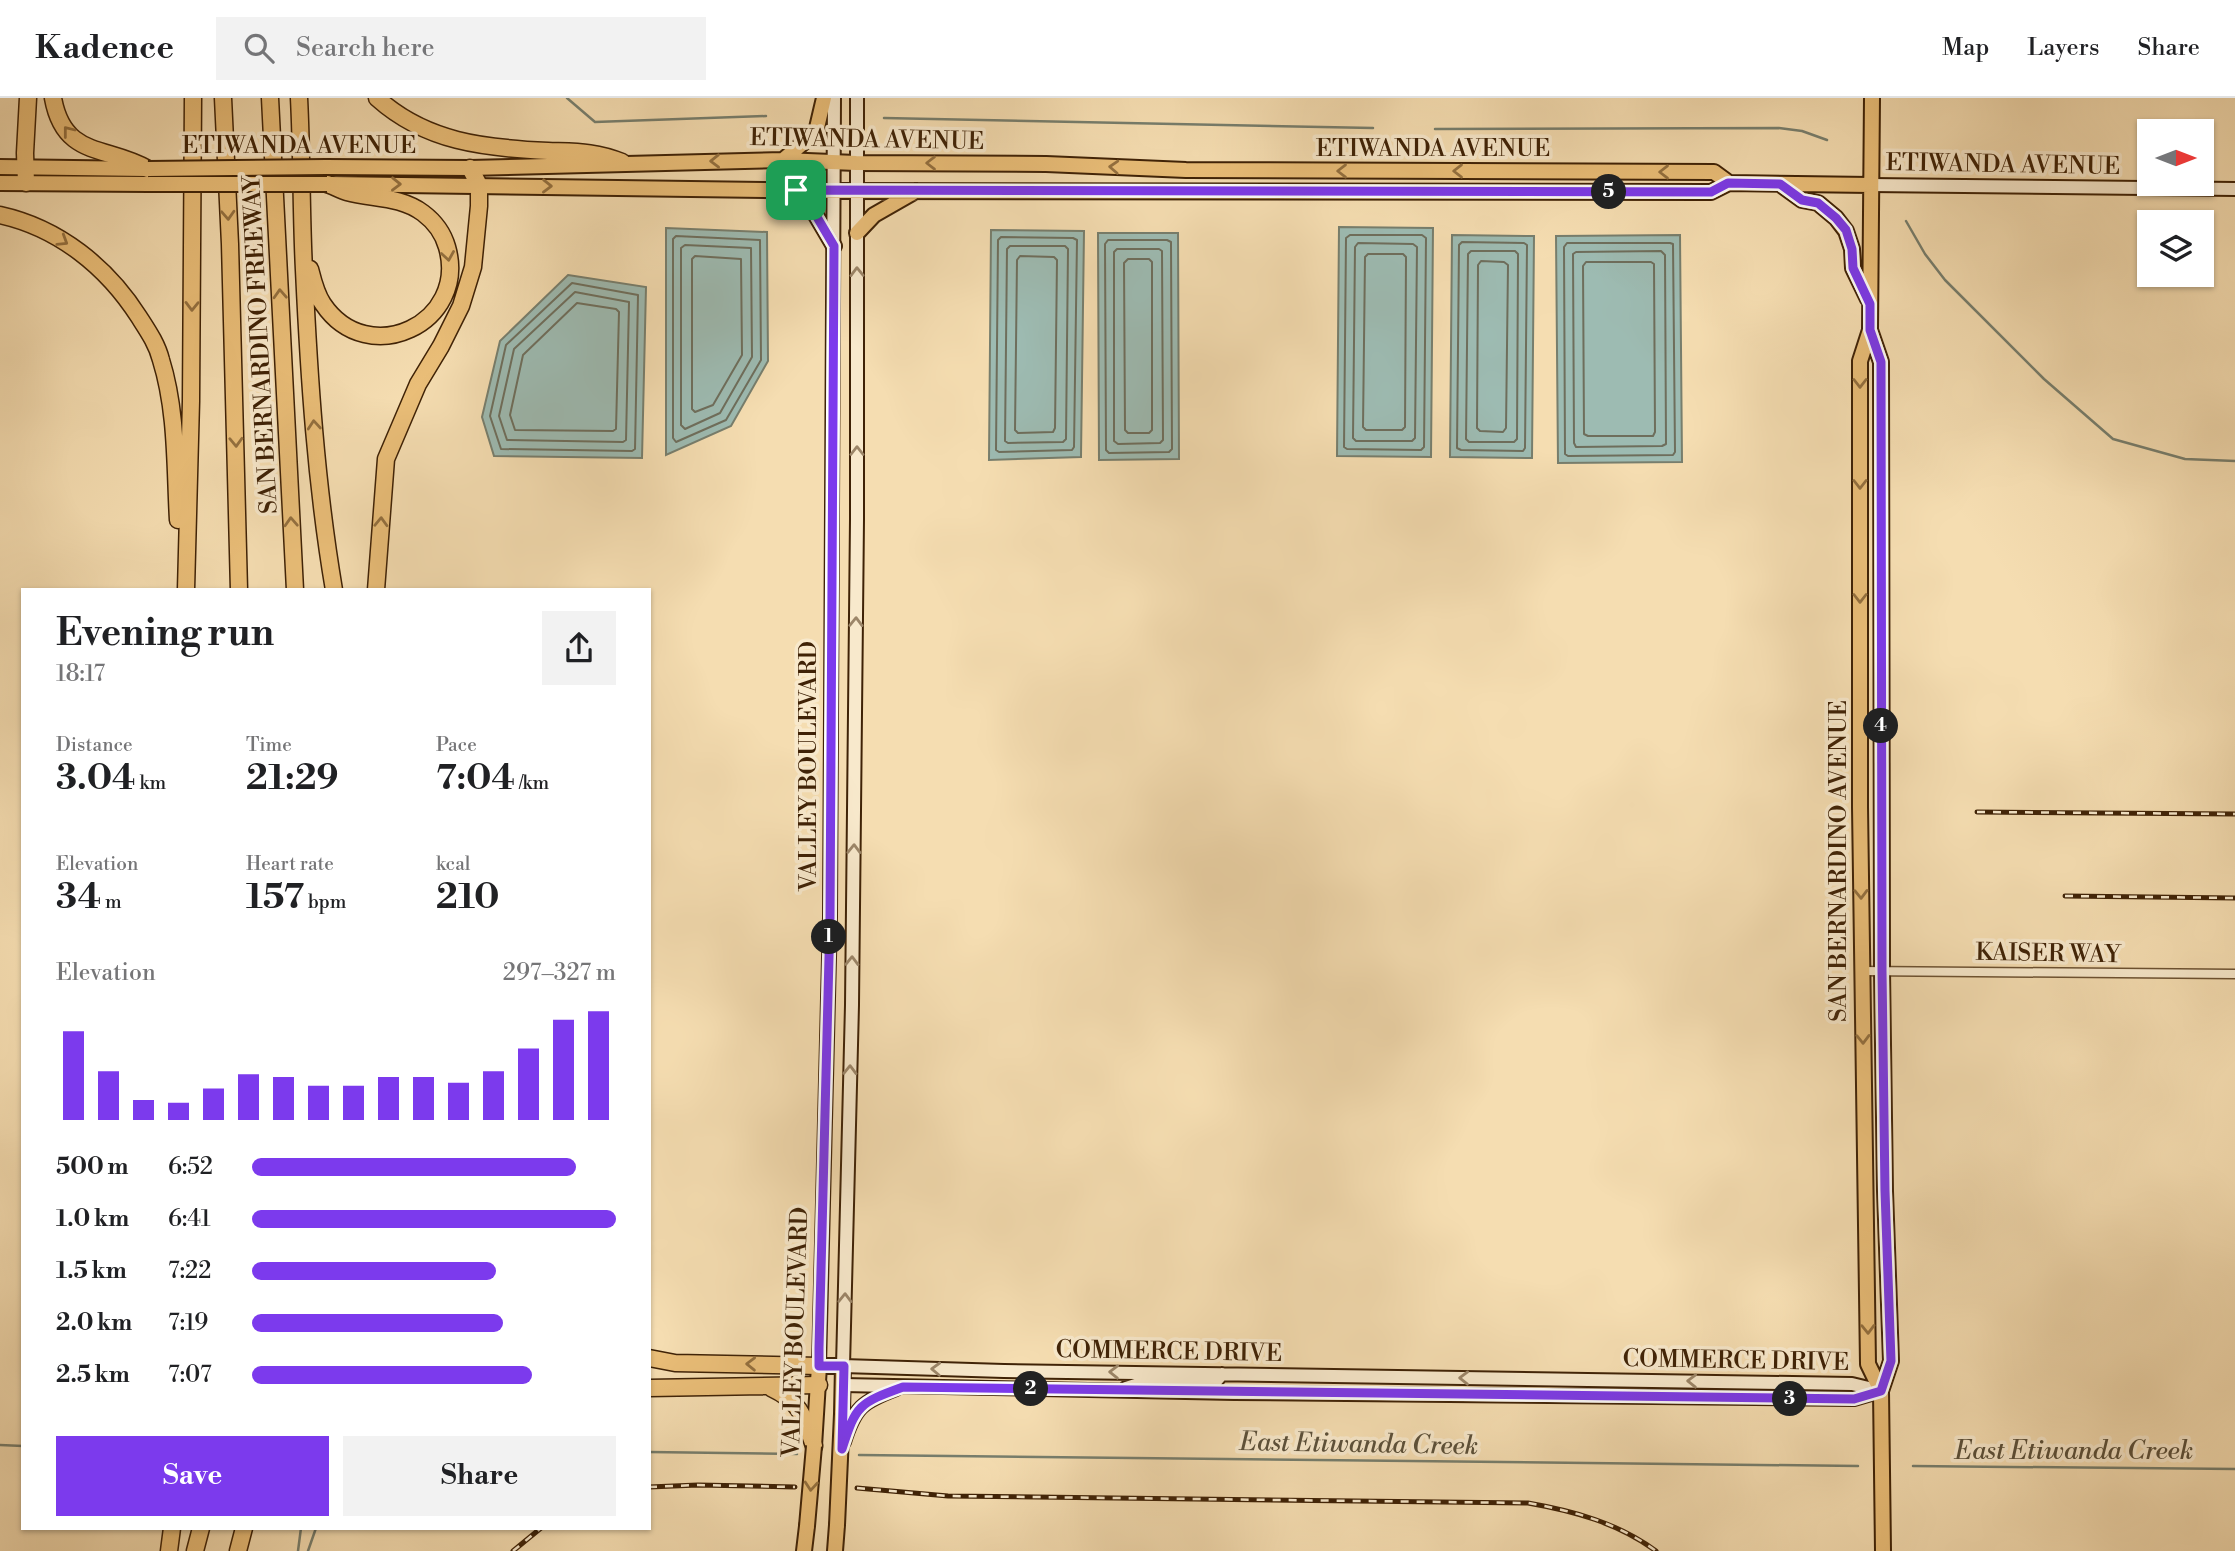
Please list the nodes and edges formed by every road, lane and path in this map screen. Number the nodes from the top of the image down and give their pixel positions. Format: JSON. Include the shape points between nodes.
{"nodes":[{"id":1,"x":27,"y":98,"type":"edge"},
{"id":2,"x":53,"y":98,"type":"edge"},
{"id":3,"x":186,"y":98,"type":"edge"},
{"id":4,"x":194,"y":98,"type":"edge"},
{"id":5,"x":223,"y":98,"type":"edge"},
{"id":6,"x":271,"y":98,"type":"edge"},
{"id":7,"x":299,"y":98,"type":"edge"},
{"id":8,"x":377,"y":98,"type":"edge"},
{"id":9,"x":824,"y":98,"type":"edge"},
{"id":10,"x":834,"y":98,"type":"edge"},
{"id":11,"x":857,"y":98,"type":"edge"},
{"id":12,"x":1872,"y":98,"type":"edge"},
{"id":13,"x":783,"y":160,"type":"junction"},
{"id":14,"x":622,"y":162,"type":"junction"},
{"id":15,"x":835,"y":162,"type":"junction"},
{"id":16,"x":856,"y":163,"type":"junction"},
{"id":17,"x":194,"y":164,"type":"junction"},
{"id":18,"x":0,"y":167,"type":"edge"},
{"id":19,"x":470,"y":168,"type":"junction"},
{"id":20,"x":26,"y":175,"type":"junction"},
{"id":21,"x":327,"y":175,"type":"junction"},
{"id":22,"x":148,"y":177,"type":"junction"},
{"id":23,"x":0,"y":183,"type":"edge"},
{"id":24,"x":1728,"y":183,"type":"junction"},
{"id":25,"x":1780,"y":184,"type":"junction"},
{"id":26,"x":479,"y":185,"type":"junction"},
{"id":27,"x":1870,"y":185,"type":"junction"},
{"id":28,"x":2235,"y":189,"type":"edge"},
{"id":29,"x":796,"y":190,"type":"junction"},
{"id":30,"x":856,"y":190,"type":"junction"},
{"id":31,"x":917,"y":190,"type":"junction"},
{"id":32,"x":834,"y":191,"type":"junction"},
{"id":33,"x":0,"y":215,"type":"edge"},
{"id":34,"x":303,"y":222,"type":"junction"},
{"id":35,"x":857,"y":233,"type":"junction"},
{"id":36,"x":834,"y":246,"type":"junction"},
{"id":37,"x":1870,"y":304,"type":"junction"},
{"id":38,"x":1870,"y":330,"type":"junction"},
{"id":39,"x":186,"y":564,"type":"junction"},
{"id":40,"x":186,"y":588,"type":"edge"},
{"id":41,"x":239,"y":588,"type":"edge"},
{"id":42,"x":295,"y":588,"type":"edge"},
{"id":43,"x":334,"y":588,"type":"edge"},
{"id":44,"x":376,"y":588,"type":"edge"},
{"id":45,"x":1861,"y":971,"type":"junction"},
{"id":46,"x":1882,"y":971,"type":"junction"},
{"id":47,"x":2235,"y":974,"type":"edge"},
{"id":48,"x":651,"y":1358,"type":"edge"},
{"id":49,"x":819,"y":1366,"type":"junction"},
{"id":50,"x":844,"y":1366,"type":"junction"},
{"id":51,"x":1222,"y":1374,"type":"junction"},
{"id":52,"x":819,"y":1385,"type":"junction"},
{"id":53,"x":843,"y":1385,"type":"junction"},
{"id":54,"x":769,"y":1387,"type":"junction"},
{"id":55,"x":903,"y":1387,"type":"junction"},
{"id":56,"x":651,"y":1388,"type":"edge"},
{"id":57,"x":1119,"y":1391,"type":"junction"},
{"id":58,"x":1881,"y":1391,"type":"junction"},
{"id":59,"x":810,"y":1414,"type":"junction"},
{"id":60,"x":848,"y":1414,"type":"junction"},
{"id":61,"x":814,"y":1446,"type":"joint"},
{"id":62,"x":172,"y":1530,"type":"edge"},
{"id":63,"x":200,"y":1530,"type":"edge"},
{"id":64,"x":243,"y":1530,"type":"edge"},
{"id":65,"x":169,"y":1551,"type":"edge"},
{"id":66,"x":195,"y":1551,"type":"edge"},
{"id":67,"x":238,"y":1551,"type":"edge"},
{"id":68,"x":804,"y":1551,"type":"edge"},
{"id":69,"x":835,"y":1551,"type":"edge"},
{"id":70,"x":1883,"y":1551,"type":"edge"}],
"edges":[{"from":1,"to":20,"type":"highway"},
{"from":22,"to":2,"type":"highway","one_way":true,"via":[[134,160],[80,144],[65,130]]},
{"from":3,"to":17,"type":"highway","via":[[189,152]]},
{"from":4,"to":17,"type":"highway"},
{"from":5,"to":41,"type":"highway","name":"SAN BERNARDINO FREEWAY","one_way":true},
{"from":42,"to":6,"type":"highway","name":"SAN BERNARDINO FREEWAY","one_way":true},
{"from":7,"to":34,"type":"highway"},
{"from":8,"to":14,"type":"highway","via":[[424,130],[461,143],[600,153]]},
{"from":9,"to":13,"type":"main road","via":[[816,132]]},
{"from":10,"to":15,"type":"main road","name":"VALLEY BOULEVARD"},
{"from":11,"to":16,"type":"main road","name":"VALLEY BOULEVARD"},
{"from":12,"to":27,"type":"main road","name":"SAN BERNARDINO AVENUE"},
{"from":13,"to":14,"type":"main road","name":"ETIWANDA AVENUE","one_way":true},
{"from":13,"to":15,"type":"main road","name":"ETIWANDA AVENUE"},
{"from":14,"to":19,"type":"main road","name":"ETIWANDA AVENUE"},
{"from":15,"to":16,"type":"main road","name":"ETIWANDA AVENUE"},
{"from":15,"to":32,"type":"main road","name":"VALLEY BOULEVARD"},
{"from":24,"to":16,"type":"main road","name":"ETIWANDA AVENUE","one_way":true,"via":[[1714,172]]},
{"from":16,"to":30,"type":"main road","name":"VALLEY BOULEVARD"},
{"from":17,"to":39,"type":"highway","one_way":true},
{"from":18,"to":20,"type":"main road","name":"ETIWANDA AVENUE"},
{"from":19,"to":21,"type":"main road","name":"ETIWANDA AVENUE"},
{"from":19,"to":26,"type":"highway"},
{"from":20,"to":22,"type":"main road","name":"ETIWANDA AVENUE"},
{"from":20,"to":23,"type":"main road","name":"ETIWANDA AVENUE"},
{"from":21,"to":22,"type":"main road","name":"ETIWANDA AVENUE","bridge":true},
{"from":21,"to":26,"type":"main road","name":"ETIWANDA AVENUE","one_way":true},
{"from":21,"to":34,"type":"highway","one_way":true,"via":[[347,192],[398,201],[433,221],[444,238],[450,264],[437,307],[416,326],[388,336],[369,336],[348,328],[323,304],[315,288]]},
{"from":24,"to":25,"type":"main road","name":"ETIWANDA AVENUE"},
{"from":24,"to":31,"type":"main road","name":"ETIWANDA AVENUE","via":[[1711,192]]},
{"from":25,"to":27,"type":"main road","name":"ETIWANDA AVENUE"},
{"from":25,"to":37,"type":"main road","via":[[1802,200],[1818,203],[1842,224],[1852,249],[1853,268]]},
{"from":26,"to":29,"type":"main road","name":"ETIWANDA AVENUE","one_way":true},
{"from":44,"to":26,"type":"highway","one_way":true,"via":[[386,459],[468,287]]},
{"from":27,"to":28,"type":"main road","name":"ETIWANDA AVENUE"},
{"from":27,"to":37,"type":"main road","name":"SAN BERNARDINO AVENUE"},
{"from":29,"to":32,"type":"main road","name":"ETIWANDA AVENUE"},
{"from":29,"to":36,"type":"main road"},
{"from":30,"to":31,"type":"main road","name":"ETIWANDA AVENUE"},
{"from":30,"to":32,"type":"main road","name":"ETIWANDA AVENUE"},
{"from":30,"to":35,"type":"main road","name":"VALLEY BOULEVARD"},
{"from":31,"to":35,"type":"main road","via":[[874,215]]},
{"from":32,"to":36,"type":"main road","name":"VALLEY BOULEVARD"},
{"from":33,"to":39,"type":"highway","one_way":true,"via":[[52,234],[92,261],[129,301],[153,339],[170,401],[179,539]]},
{"from":43,"to":34,"type":"highway","one_way":true,"via":[[317,460]]},
{"from":50,"to":35,"type":"main road","name":"VALLEY BOULEVARD","one_way":true,"via":[[853,918]]},
{"from":36,"to":49,"type":"main road","name":"VALLEY BOULEVARD","via":[[830,918]]},
{"from":37,"to":38,"type":"main road","name":"SAN BERNARDINO AVENUE"},
{"from":38,"to":45,"type":"main road","name":"SAN BERNARDINO AVENUE","one_way":true,"via":[[1860,361]]},
{"from":38,"to":46,"type":"main road","name":"SAN BERNARDINO AVENUE","via":[[1881,362]]},
{"from":39,"to":40,"type":"highway"},
{"from":45,"to":46,"type":"street","name":"KAISER WAY"},
{"from":45,"to":58,"type":"main road","name":"SAN BERNARDINO AVENUE","one_way":true,"via":[[1868,1364]]},
{"from":46,"to":47,"type":"street","name":"KAISER WAY"},
{"from":46,"to":58,"type":"main road","name":"SAN BERNARDINO AVENUE","via":[[1891,1363]]},
{"from":49,"to":48,"type":"highway","one_way":true,"via":[[675,1363]]},
{"from":49,"to":50,"type":"main road","name":"COMMERCE DRIVE"},
{"from":49,"to":52,"type":"main road","name":"VALLEY BOULEVARD"},
{"from":51,"to":50,"type":"main road","name":"COMMERCE DRIVE","one_way":true},
{"from":50,"to":53,"type":"main road","name":"VALLEY BOULEVARD"},
{"from":51,"to":57,"type":"main road","via":[[1211,1383],[1144,1382]]},
{"from":58,"to":51,"type":"main road","name":"COMMERCE DRIVE","one_way":true,"via":[[1852,1384]]},
{"from":52,"to":53,"type":"main road","name":"COMMERCE DRIVE"},
{"from":52,"to":54,"type":"highway"},
{"from":52,"to":59,"type":"main road","name":"VALLEY BOULEVARD"},
{"from":53,"to":55,"type":"main road","name":"COMMERCE DRIVE"},
{"from":53,"to":60,"type":"main road","name":"VALLEY BOULEVARD"},
{"from":54,"to":56,"type":"highway"},
{"from":54,"to":59,"type":"highway"},
{"from":55,"to":57,"type":"main road","name":"COMMERCE DRIVE"},
{"from":55,"to":60,"type":"main road","via":[[871,1398]]},
{"from":57,"to":58,"type":"main road","name":"COMMERCE DRIVE","via":[[1854,1399]]},
{"from":58,"to":70,"type":"main road","name":"SAN BERNARDINO AVENUE"},
{"from":59,"to":61,"type":"highway"},
{"from":60,"to":69,"type":"main road","name":"VALLEY BOULEVARD","bridge":true},
{"from":61,"to":68,"type":"main road","name":"VALLEY BOULEVARD","one_way":true,"bridge":true},
{"from":62,"to":65,"type":"highway"},
{"from":63,"to":66,"type":"highway"},
{"from":64,"to":67,"type":"highway"}]}
